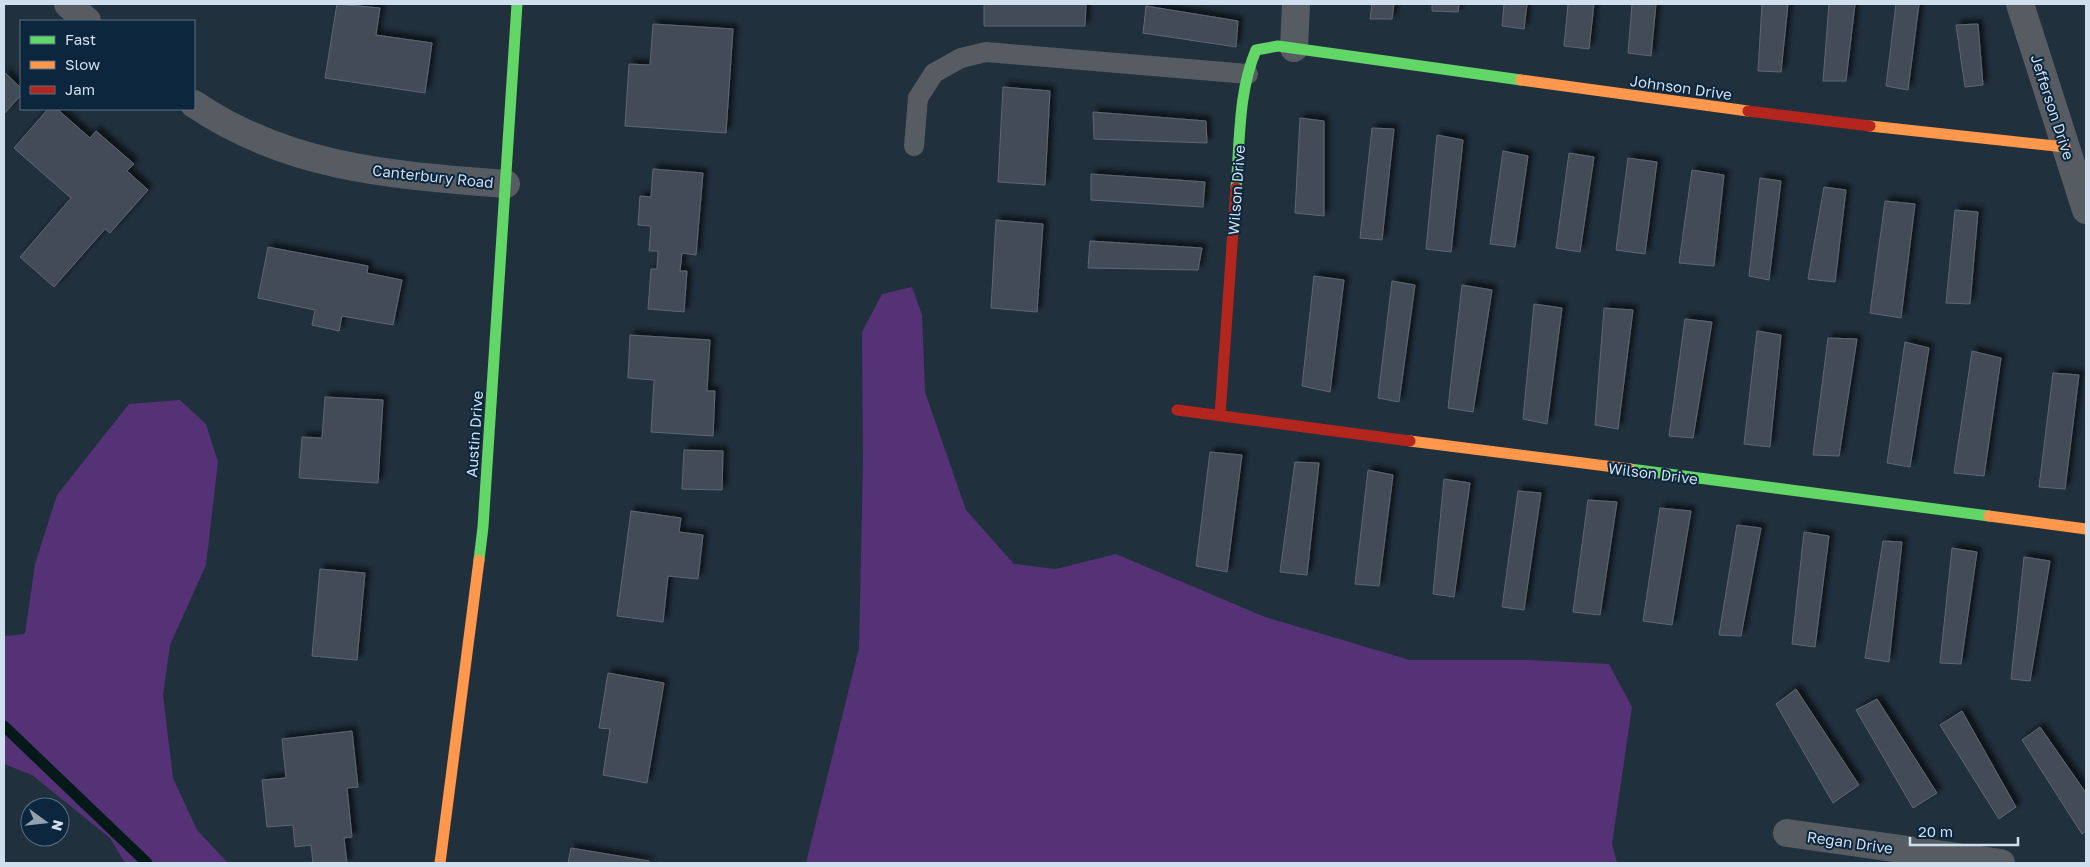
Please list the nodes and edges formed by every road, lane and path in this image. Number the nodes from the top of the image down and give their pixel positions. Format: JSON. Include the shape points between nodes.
{"nodes":[{"id":1,"x":68,"y":4,"type":"edge"},
{"id":2,"x":517,"y":4,"type":"edge"},
{"id":3,"x":1296,"y":4,"type":"edge"},
{"id":4,"x":2020,"y":4,"type":"edge"},
{"id":5,"x":87,"y":20,"type":"edge"},
{"id":6,"x":1294,"y":48,"type":"junction"},
{"id":7,"x":1248,"y":74,"type":"junction"},
{"id":8,"x":195,"y":105,"type":"edge"},
{"id":9,"x":914,"y":146,"type":"dead end"},
{"id":10,"x":2065,"y":147,"type":"junction"},
{"id":11,"x":506,"y":184,"type":"junction"},
{"id":12,"x":2086,"y":210,"type":"edge"},
{"id":13,"x":1177,"y":410,"type":"dead end"},
{"id":14,"x":1220,"y":415,"type":"junction"},
{"id":15,"x":2086,"y":529,"type":"edge"},
{"id":16,"x":1787,"y":833,"type":"dead end"},
{"id":17,"x":440,"y":863,"type":"edge"},
{"id":18,"x":2001,"y":863,"type":"edge"}],
"edges":[{"from":1,"to":5,"type":"street"},
{"from":2,"to":11,"type":"street","name":"Austin Drive"},
{"from":3,"to":6,"type":"street"},
{"from":4,"to":10,"type":"street","name":"Jefferson Drive"},
{"from":6,"to":7,"type":"street","name":"Wilson Drive","via":[[1278,46],[1256,50]]},
{"from":6,"to":10,"type":"street","name":"Johnson Drive","via":[[1797,118]]},
{"from":7,"to":9,"type":"lane","via":[[986,52],[961,58],[934,73],[918,98]]},
{"from":7,"to":14,"type":"street","name":"Wilson Drive","via":[[1243,98]]},
{"from":8,"to":11,"type":"street","name":"Canterbury Road","via":[[213,117],[282,149],[322,161],[401,176]]},
{"from":10,"to":12,"type":"street","name":"Jefferson Drive"},
{"from":11,"to":17,"type":"street","name":"Austin Drive","via":[[483,527]]},
{"from":13,"to":14,"type":"street","name":"Wilson Drive"},
{"from":14,"to":15,"type":"street","name":"Wilson Drive"},
{"from":16,"to":18,"type":"street","name":"Regan Drive"}]}
